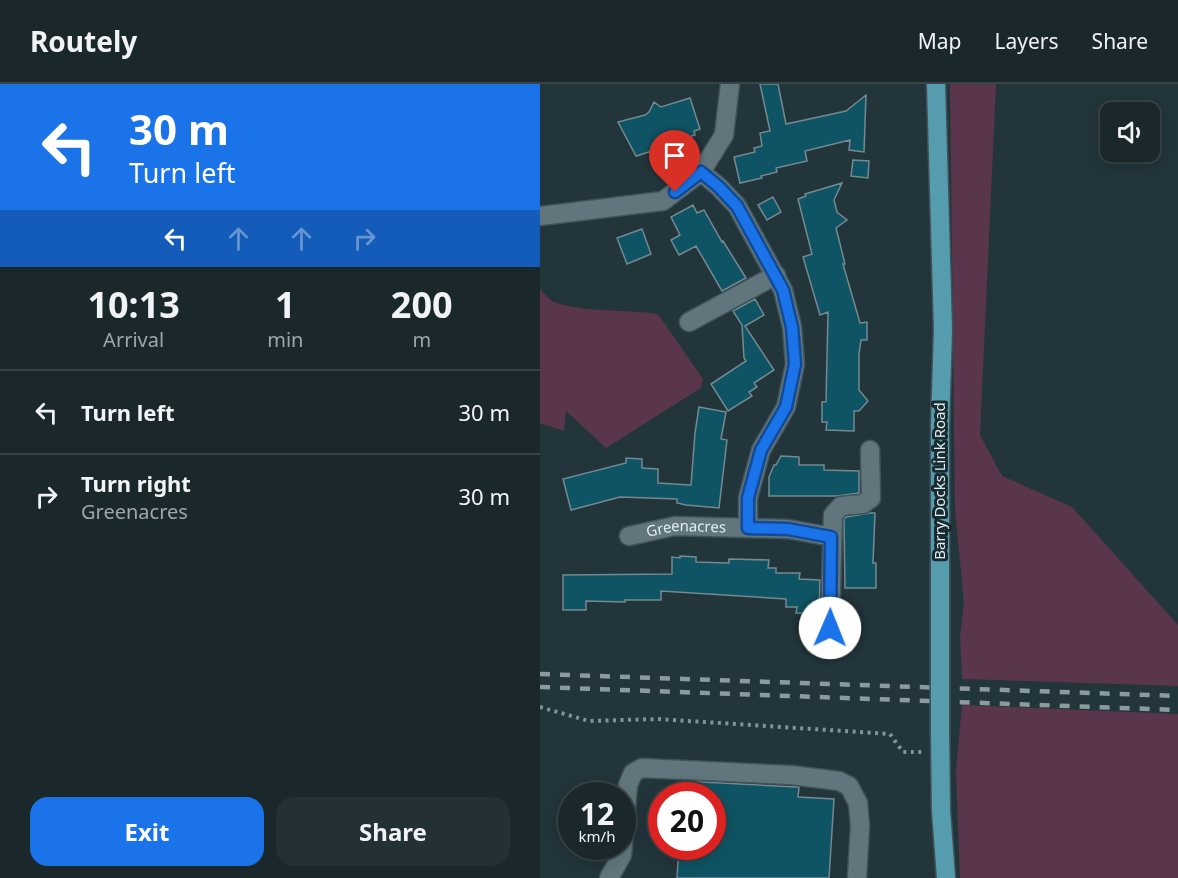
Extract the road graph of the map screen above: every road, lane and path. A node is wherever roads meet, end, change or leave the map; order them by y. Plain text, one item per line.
1 (730, 84) edge
2 (936, 84) edge
3 (701, 172) junction
4 (540, 216) edge
5 (776, 275) junction
6 (689, 322) dead end
7 (870, 450) dead end
8 (748, 528) junction
9 (629, 536) dead end
10 (831, 537) junction
11 (830, 628) dead end
12 (540, 708) edge
13 (941, 752) junction
14 (611, 877) edge
15 (856, 878) edge
16 (946, 878) edge

1 - 3 street
2 - 13 main road, Barry Docks Link Road, bridge
3 - 4 street
3 - 5 street, Greenacres
5 - 6 street
5 - 8 street, Greenacres
7 - 10 street
8 - 9 street, Greenacres
8 - 10 street
10 - 11 street
12 - 13 path
13 - 16 main road, Barry Docks Link Road
14 - 15 street

